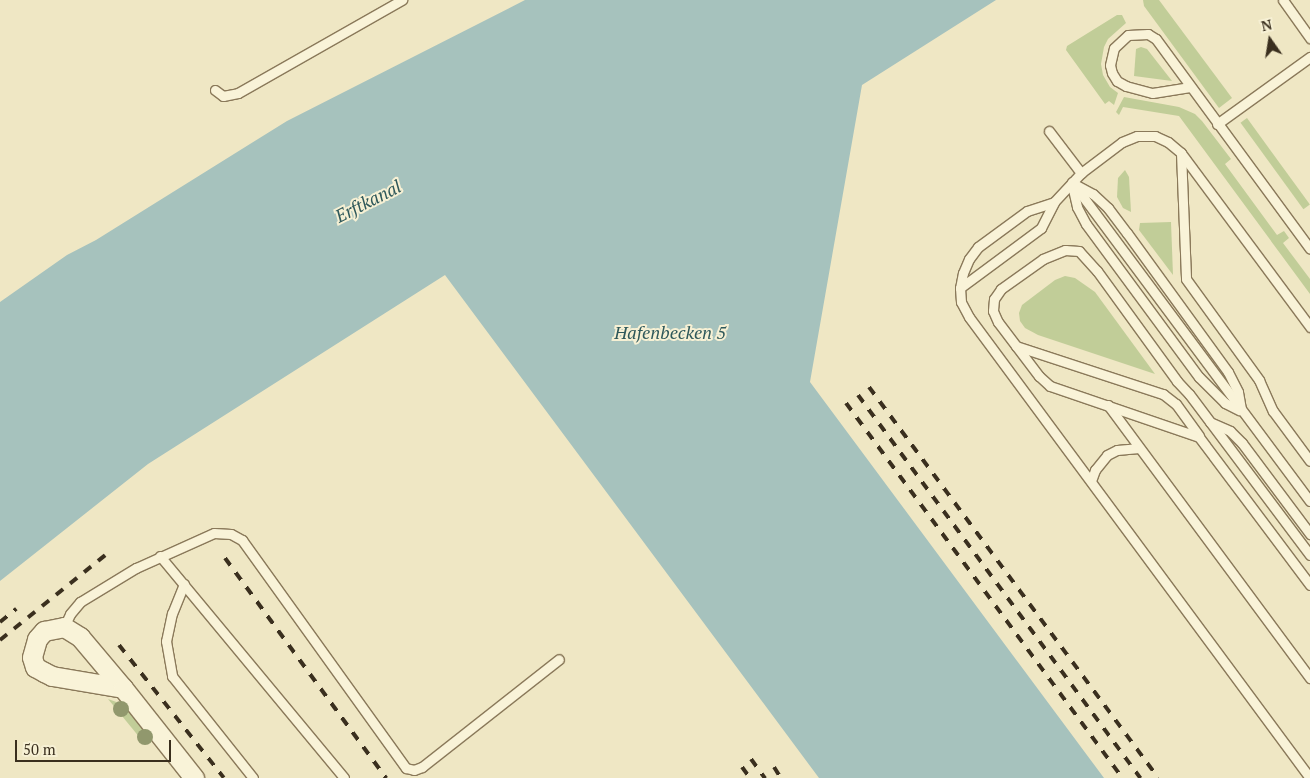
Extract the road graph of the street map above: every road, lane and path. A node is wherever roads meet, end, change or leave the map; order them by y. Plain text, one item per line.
1 (402, 0) edge
2 (1283, 0) edge
3 (1310, 38) edge
4 (1310, 57) edge
5 (1190, 87) junction
6 (215, 90) dead end
7 (1217, 124) junction
8 (1049, 131) dead end
9 (1181, 153) junction
10 (1081, 173) junction
11 (1072, 182) junction
12 (1054, 202) junction
13 (1310, 249) edge
14 (960, 288) junction
15 (1310, 327) edge
16 (1016, 346) junction
17 (1108, 405) junction
18 (1242, 412) junction
19 (1210, 422) junction
20 (1199, 436) junction
21 (1140, 448) junction
22 (1310, 461) edge
23 (1091, 481) junction
24 (1310, 501) edge
25 (1310, 534) edge
26 (1310, 555) edge
27 (160, 556) junction
28 (184, 584) junction
29 (1310, 585) edge
30 (64, 627) junction
31 (559, 660) dead end
32 (1310, 678) edge
33 (123, 688) junction
34 (194, 778) edge
35 (253, 778) edge
36 (344, 778) edge
37 (1310, 778) edge

1 - 6 lane
2 - 3 lane
4 - 7 lane
5 - 5 lane
5 - 7 lane
7 - 13 lane
8 - 10 lane
9 - 10 lane
9 - 15 lane
9 - 22 lane
10 - 11 lane
11 - 12 lane
11 - 18 lane
11 - 18 lane
11 - 18 lane
12 - 14 lane
12 - 14 lane
14 - 23 lane
16 - 17 lane
16 - 19 lane
16 - 20 lane
17 - 20 lane
17 - 21 lane
18 - 24 lane
19 - 25 lane
19 - 26 lane
20 - 29 lane
21 - 23 lane
21 - 32 lane
23 - 37 lane
27 - 28 lane
27 - 30 lane
27 - 31 lane
28 - 35 lane
28 - 36 lane
30 - 33 street
30 - 33 street
33 - 34 street

